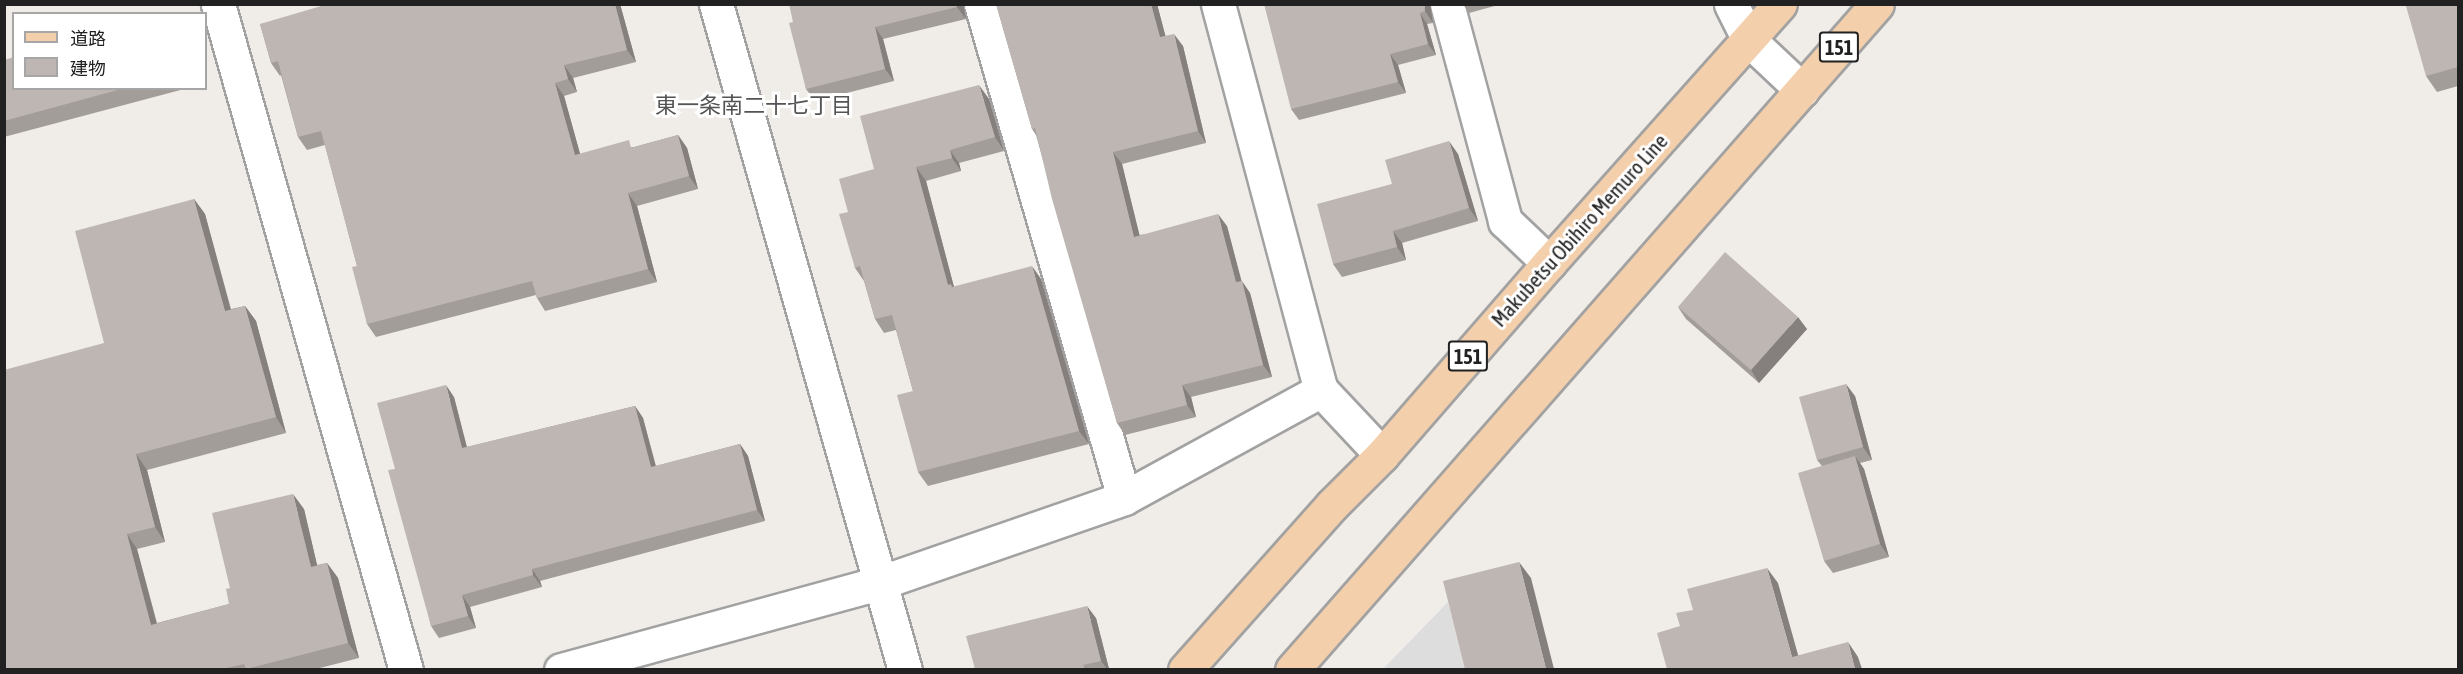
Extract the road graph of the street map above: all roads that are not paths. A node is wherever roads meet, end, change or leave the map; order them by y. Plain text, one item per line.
1 (218, 4) edge
2 (716, 4) edge
3 (981, 4) edge
4 (1218, 4) edge
5 (1447, 4) edge
6 (1731, 4) edge
7 (1780, 4) edge
8 (1877, 4) edge
9 (1749, 40) junction
10 (1802, 90) junction
11 (1549, 263) junction
12 (1321, 390) junction
13 (1382, 455) junction
14 (1124, 498) junction
15 (879, 583) junction
16 (406, 669) edge
17 (561, 669) edge
18 (905, 669) edge
19 (1185, 669) edge
20 (1292, 669) edge

1 - 16 street
2 - 15 street
3 - 14 street
4 - 12 street
5 - 11 street
6 - 9 street
7 - 9 main road, Makubetsu Obihiro Memuro Line / 151
8 - 10 main road, 151
9 - 10 street
9 - 11 main road, Makubetsu Obihiro Memuro Line / 151
10 - 20 main road, 151
11 - 13 main road, Makubetsu Obihiro Memuro Line / 151
12 - 13 street
12 - 14 street
13 - 19 main road, Makubetsu Obihiro Memuro Line / 151
14 - 15 street
15 - 17 street
15 - 18 street

